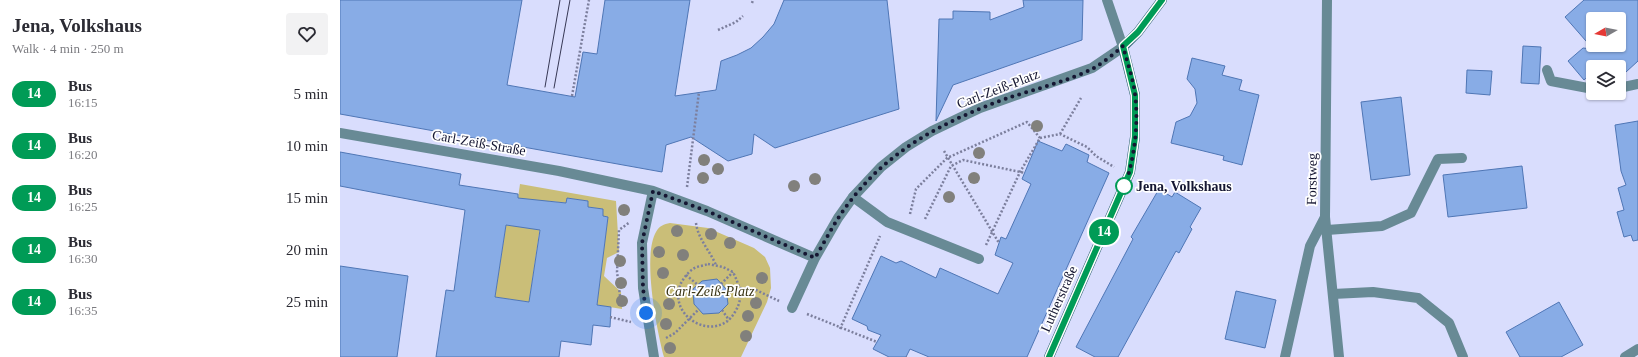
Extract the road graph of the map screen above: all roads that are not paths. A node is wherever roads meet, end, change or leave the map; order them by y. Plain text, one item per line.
1 (1107, 0) edge
2 (1162, 0) edge
3 (1328, 0) edge
4 (1123, 46) junction
5 (1547, 70) dead end
6 (1638, 84) edge
7 (1626, 87) edge
8 (1586, 88) edge
9 (340, 133) edge
10 (1462, 158) dead end
11 (653, 191) junction
12 (853, 197) junction
13 (1325, 217) junction
14 (1327, 230) junction
15 (815, 258) junction
16 (980, 259) dead end
17 (1333, 294) junction
18 (792, 308) road end
19 (1638, 349) edge
20 (654, 357) edge
21 (1048, 357) edge
22 (1284, 357) edge
23 (1339, 357) edge
24 (1463, 357) edge
25 (1625, 357) edge

1 - 4 street
2 - 4 street
3 - 13 street, Forstweg
4 - 12 street, Carl-Zeiß-Platz
4 - 21 street, Lutherstraße
5 - 8 street
6 - 7 street
9 - 11 street, Carl-Zeiß-Straße
10 - 14 street
11 - 15 street
11 - 20 street
12 - 15 street, Carl-Zeiß-Platz
12 - 16 street
13 - 14 street, Forstweg
13 - 22 street
14 - 17 street, Forstweg
15 - 18 street, Carl-Zeiß-Platz
17 - 23 street, Forstweg
17 - 24 street
19 - 25 street

